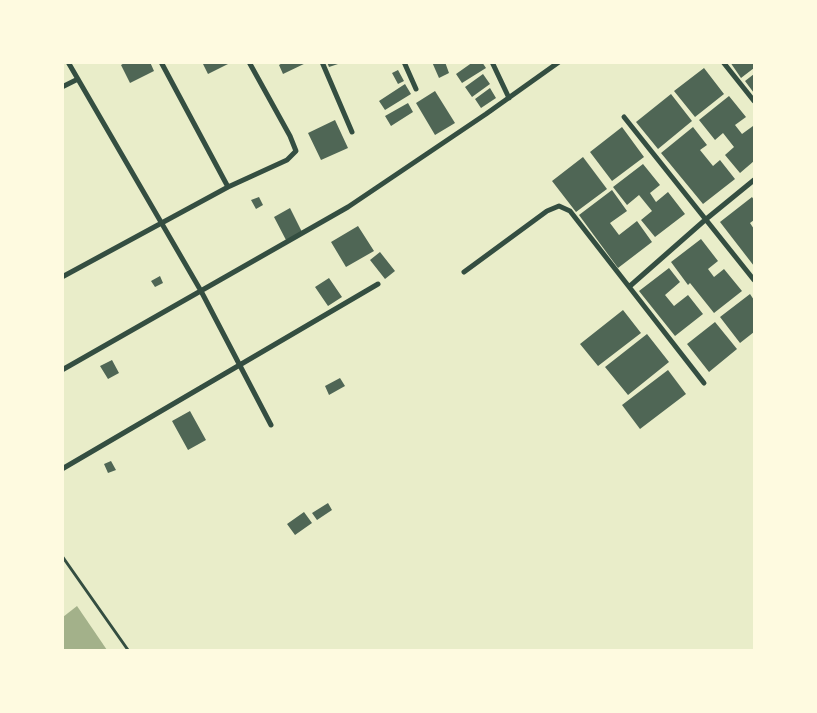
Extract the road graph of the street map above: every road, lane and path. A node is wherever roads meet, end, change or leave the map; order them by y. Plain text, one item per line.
1 (68, 62) edge
2 (161, 62) edge
3 (249, 62) edge
4 (322, 62) edge
5 (404, 62) edge
6 (492, 62) edge
7 (559, 62) edge
8 (723, 62) edge
9 (78, 79) junction
10 (62, 87) edge
11 (416, 89) dead end
12 (509, 98) junction
13 (754, 101) edge
14 (624, 117) dead end
15 (352, 132) dead end
16 (754, 180) edge
17 (228, 187) junction
18 (705, 220) junction
19 (160, 224) junction
20 (464, 272) dead end
21 (62, 277) edge
22 (754, 280) edge
23 (378, 284) dead end
24 (630, 286) junction
25 (201, 291) junction
26 (239, 364) junction
27 (62, 370) edge
28 (704, 383) dead end
29 (271, 425) dead end
30 (62, 469) edge
31 (62, 556) edge
32 (128, 650) edge

1 - 9 street
2 - 17 street
3 - 17 street
4 - 15 street
5 - 11 street
6 - 12 street
7 - 12 street
8 - 13 street
9 - 10 street
9 - 19 street
12 - 25 street
14 - 18 street
16 - 18 street
17 - 19 street
18 - 22 street
18 - 24 street
19 - 21 street
19 - 25 street
20 - 24 street
23 - 26 street
24 - 28 street
25 - 26 street
25 - 27 street
26 - 29 street
26 - 30 street
31 - 32 path

